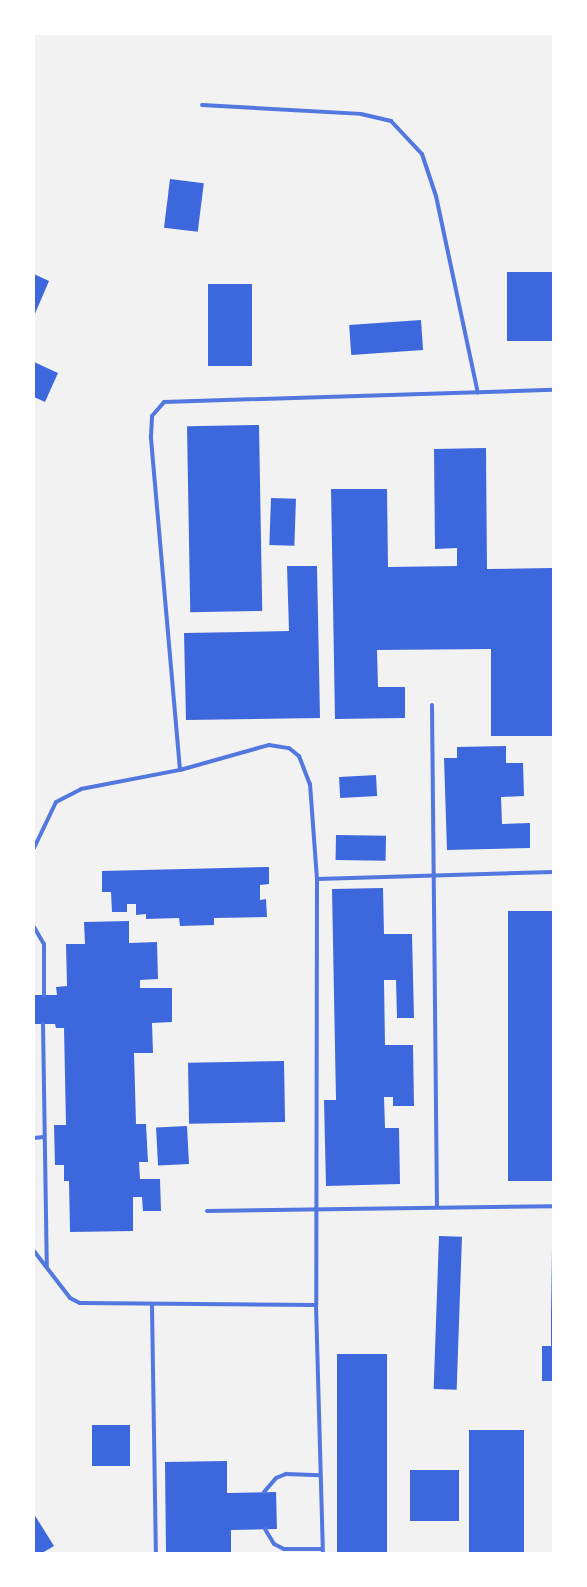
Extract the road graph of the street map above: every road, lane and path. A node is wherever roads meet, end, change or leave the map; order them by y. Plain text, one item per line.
1 (202, 105) dead end
2 (553, 390) edge
3 (478, 393) junction
4 (432, 705) dead end
5 (180, 770) junction
6 (34, 848) edge
7 (553, 872) edge
8 (434, 873) junction
9 (317, 879) junction
10 (34, 927) edge
11 (44, 996) dead end
12 (43, 1024) dead end
13 (44, 1137) junction
14 (34, 1138) edge
15 (436, 1206) junction
16 (553, 1206) edge
17 (316, 1208) junction
18 (207, 1211) dead end
19 (34, 1251) edge
20 (47, 1267) junction
21 (316, 1305) junction
22 (152, 1306) junction
23 (320, 1475) junction
24 (264, 1492) dead end
25 (265, 1529) dead end
26 (323, 1551) edge
27 (156, 1553) edge

1 - 3 lane
2 - 3 lane
3 - 5 lane
4 - 8 lane
5 - 6 lane
5 - 9 lane
7 - 8 lane
8 - 9 lane
8 - 15 lane
9 - 17 lane
10 - 11 lane
12 - 13 lane
13 - 14 lane
13 - 20 lane
15 - 16 lane
15 - 17 lane
17 - 18 lane
17 - 21 lane
19 - 20 lane
20 - 22 lane
21 - 22 lane
21 - 23 lane
22 - 27 lane
23 - 24 lane
23 - 26 lane
25 - 26 lane

